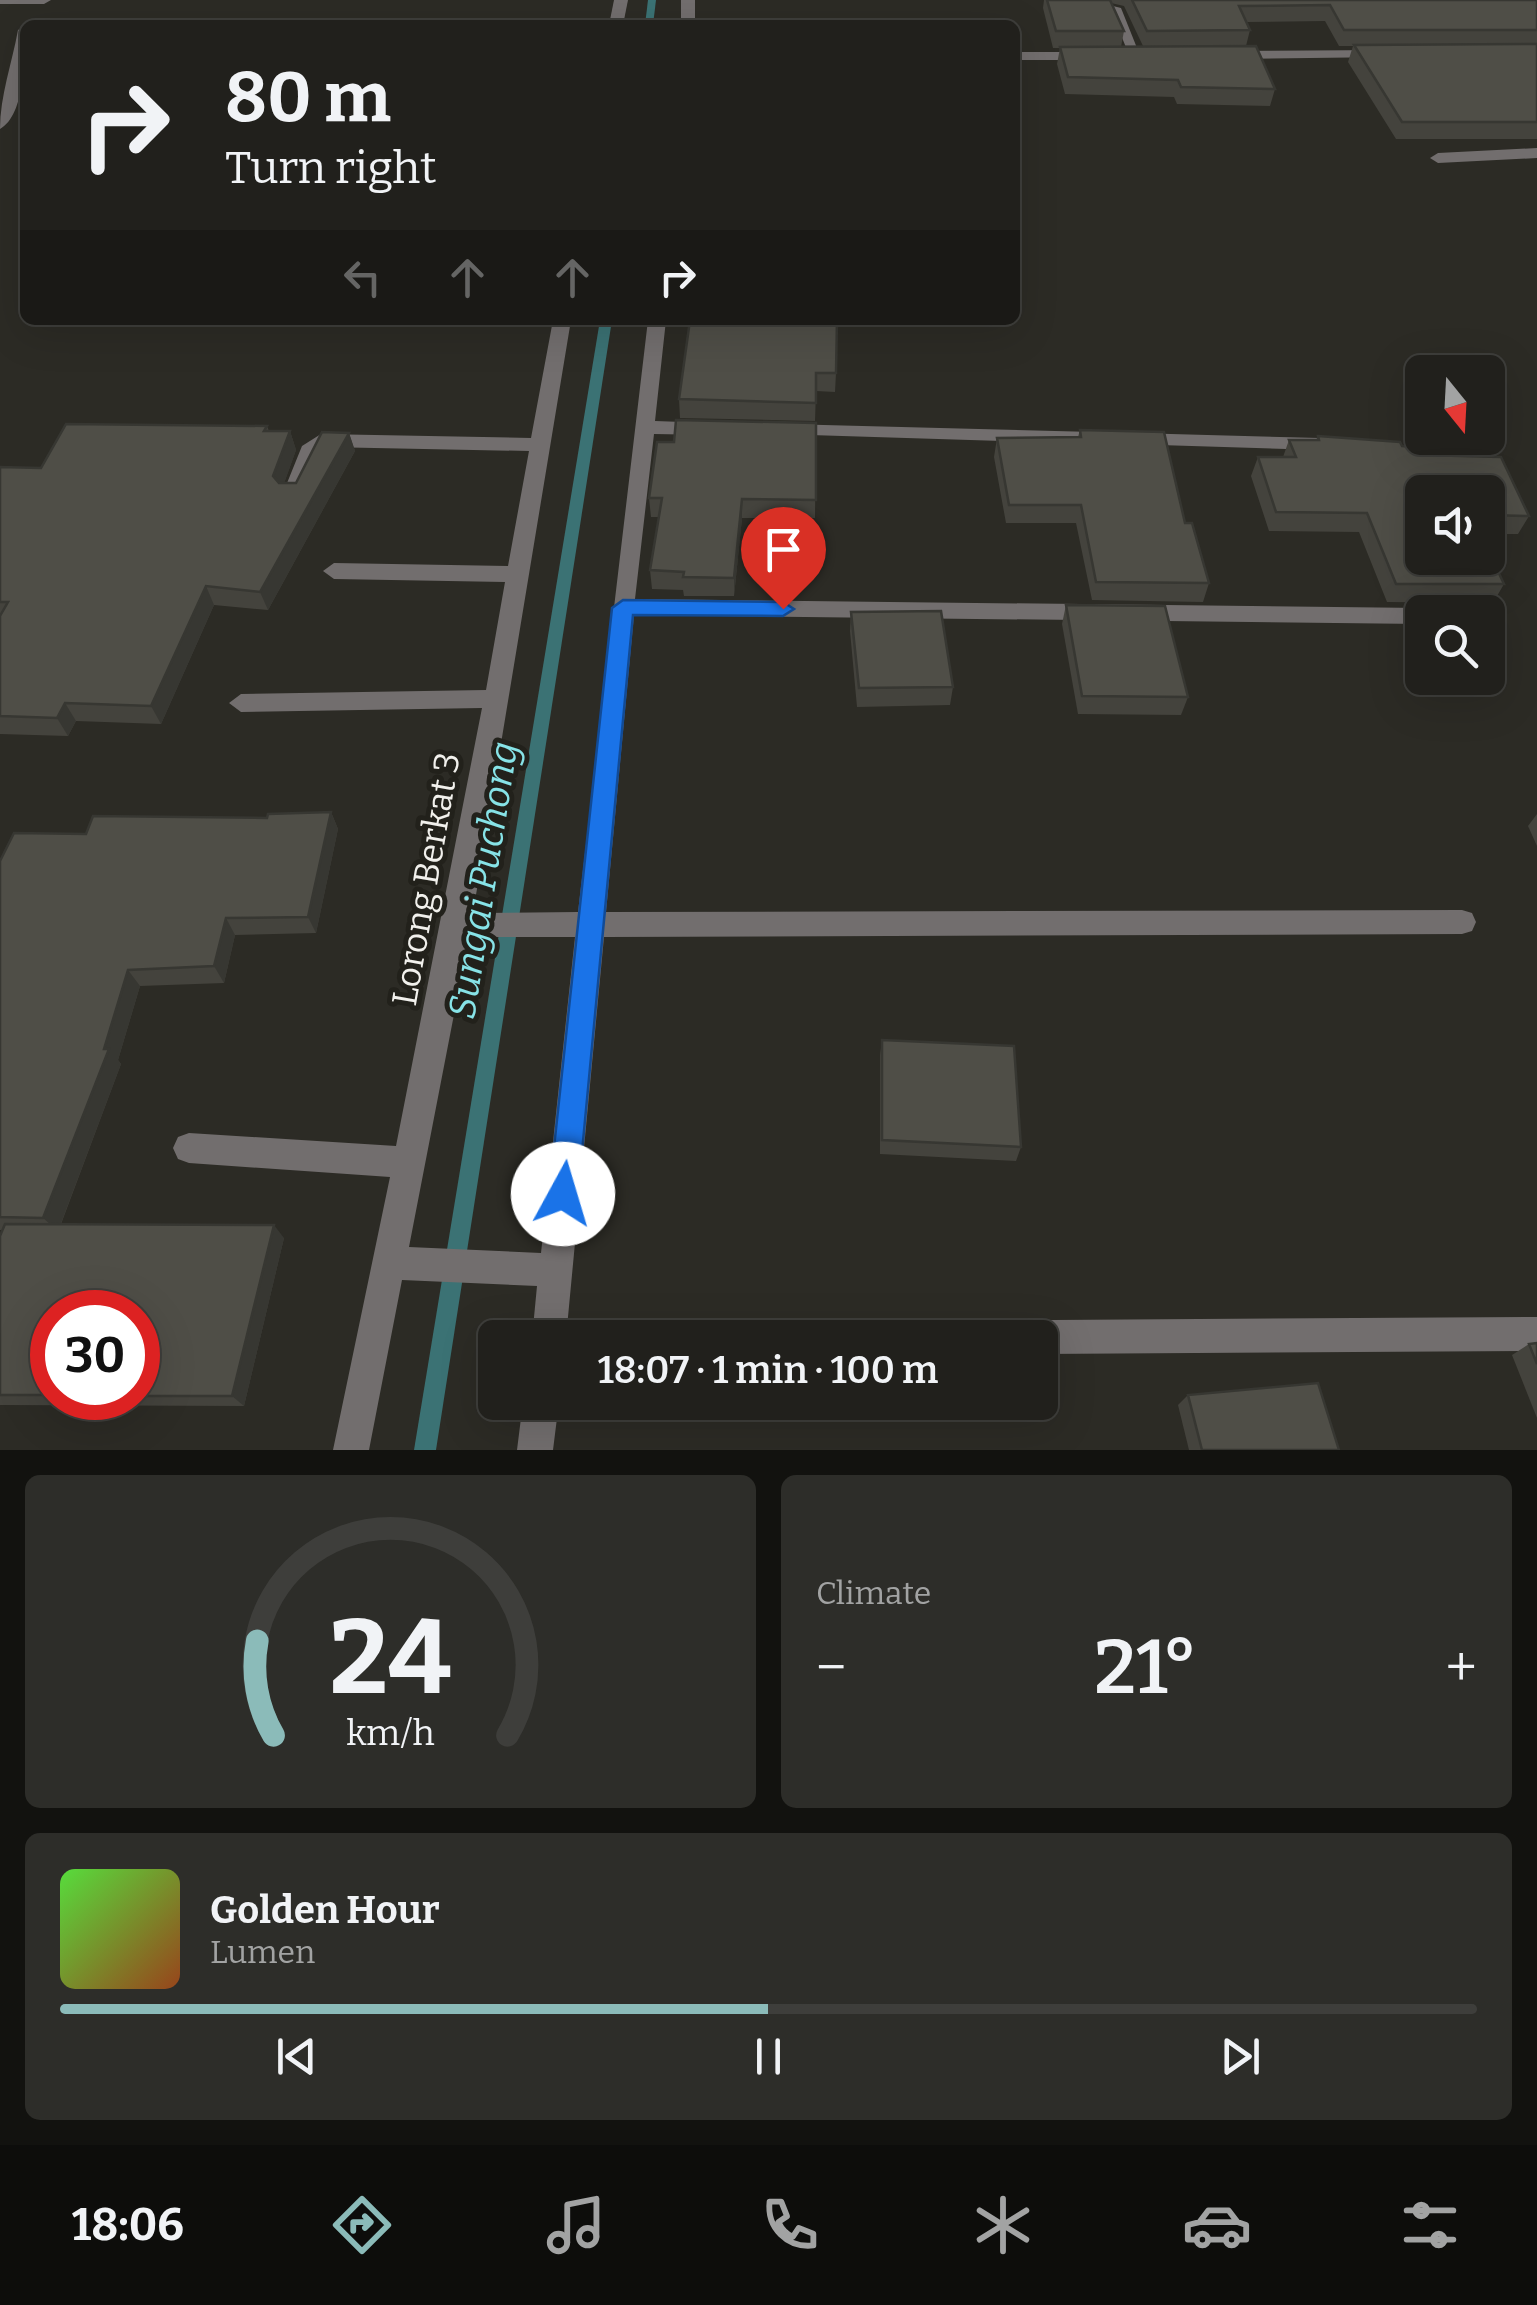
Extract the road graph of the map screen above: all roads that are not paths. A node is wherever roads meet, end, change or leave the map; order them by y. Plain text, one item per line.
1 (0, 0) edge
2 (44, 0) edge
3 (1114, 8) edge
4 (0, 12) edge
5 (28, 13) edge
6 (1403, 54) edge
7 (1155, 55) edge
8 (1212, 55) edge
9 (1020, 56) edge
10 (1102, 56) edge
11 (1119, 56) edge
12 (1136, 56) junction
13 (20, 81) edge
14 (0, 124) edge
15 (1537, 152) edge
16 (1438, 158) dead end
17 (561, 325) edge
18 (657, 325) edge
19 (645, 427) junction
20 (724, 429) edge
21 (764, 430) edge
22 (1343, 444) edge
23 (540, 445) junction
24 (294, 493) edge
25 (334, 571) dead end
26 (518, 574) junction
27 (623, 608) junction
28 (1405, 616) edge
29 (496, 699) junction
30 (242, 703) dead end
31 (1462, 922) dead end
32 (457, 925) junction
33 (590, 927) junction
34 (189, 1148) dead end
35 (410, 1163) junction
36 (390, 1263) junction
37 (556, 1270) junction
38 (551, 1320) edge
39 (1537, 1334) edge
40 (1058, 1337) edge
41 (539, 1420) edge
42 (351, 1450) edge
43 (535, 1450) edge

1 - 5 street
2 - 5 street
3 - 12 street
4 - 5 street
6 - 8 street
7 - 12 street
9 - 10 street
11 - 12 street
13 - 14 street
15 - 16 street
17 - 23 street, Lorong Berkat 3
18 - 19 street
19 - 20 street
19 - 27 street
21 - 22 street
23 - 24 street
23 - 26 street, Lorong Berkat 3
25 - 26 street
26 - 29 street, Lorong Berkat 3
27 - 28 street
27 - 33 street
29 - 30 street
29 - 32 street, Lorong Berkat 3
31 - 33 street
32 - 33 street
32 - 35 street, Lorong Berkat 3
33 - 37 street
34 - 35 street
35 - 36 street, Lorong Berkat 3
36 - 37 street
36 - 42 street, Lorong Berkat 3
37 - 38 street
39 - 40 street
41 - 43 street

